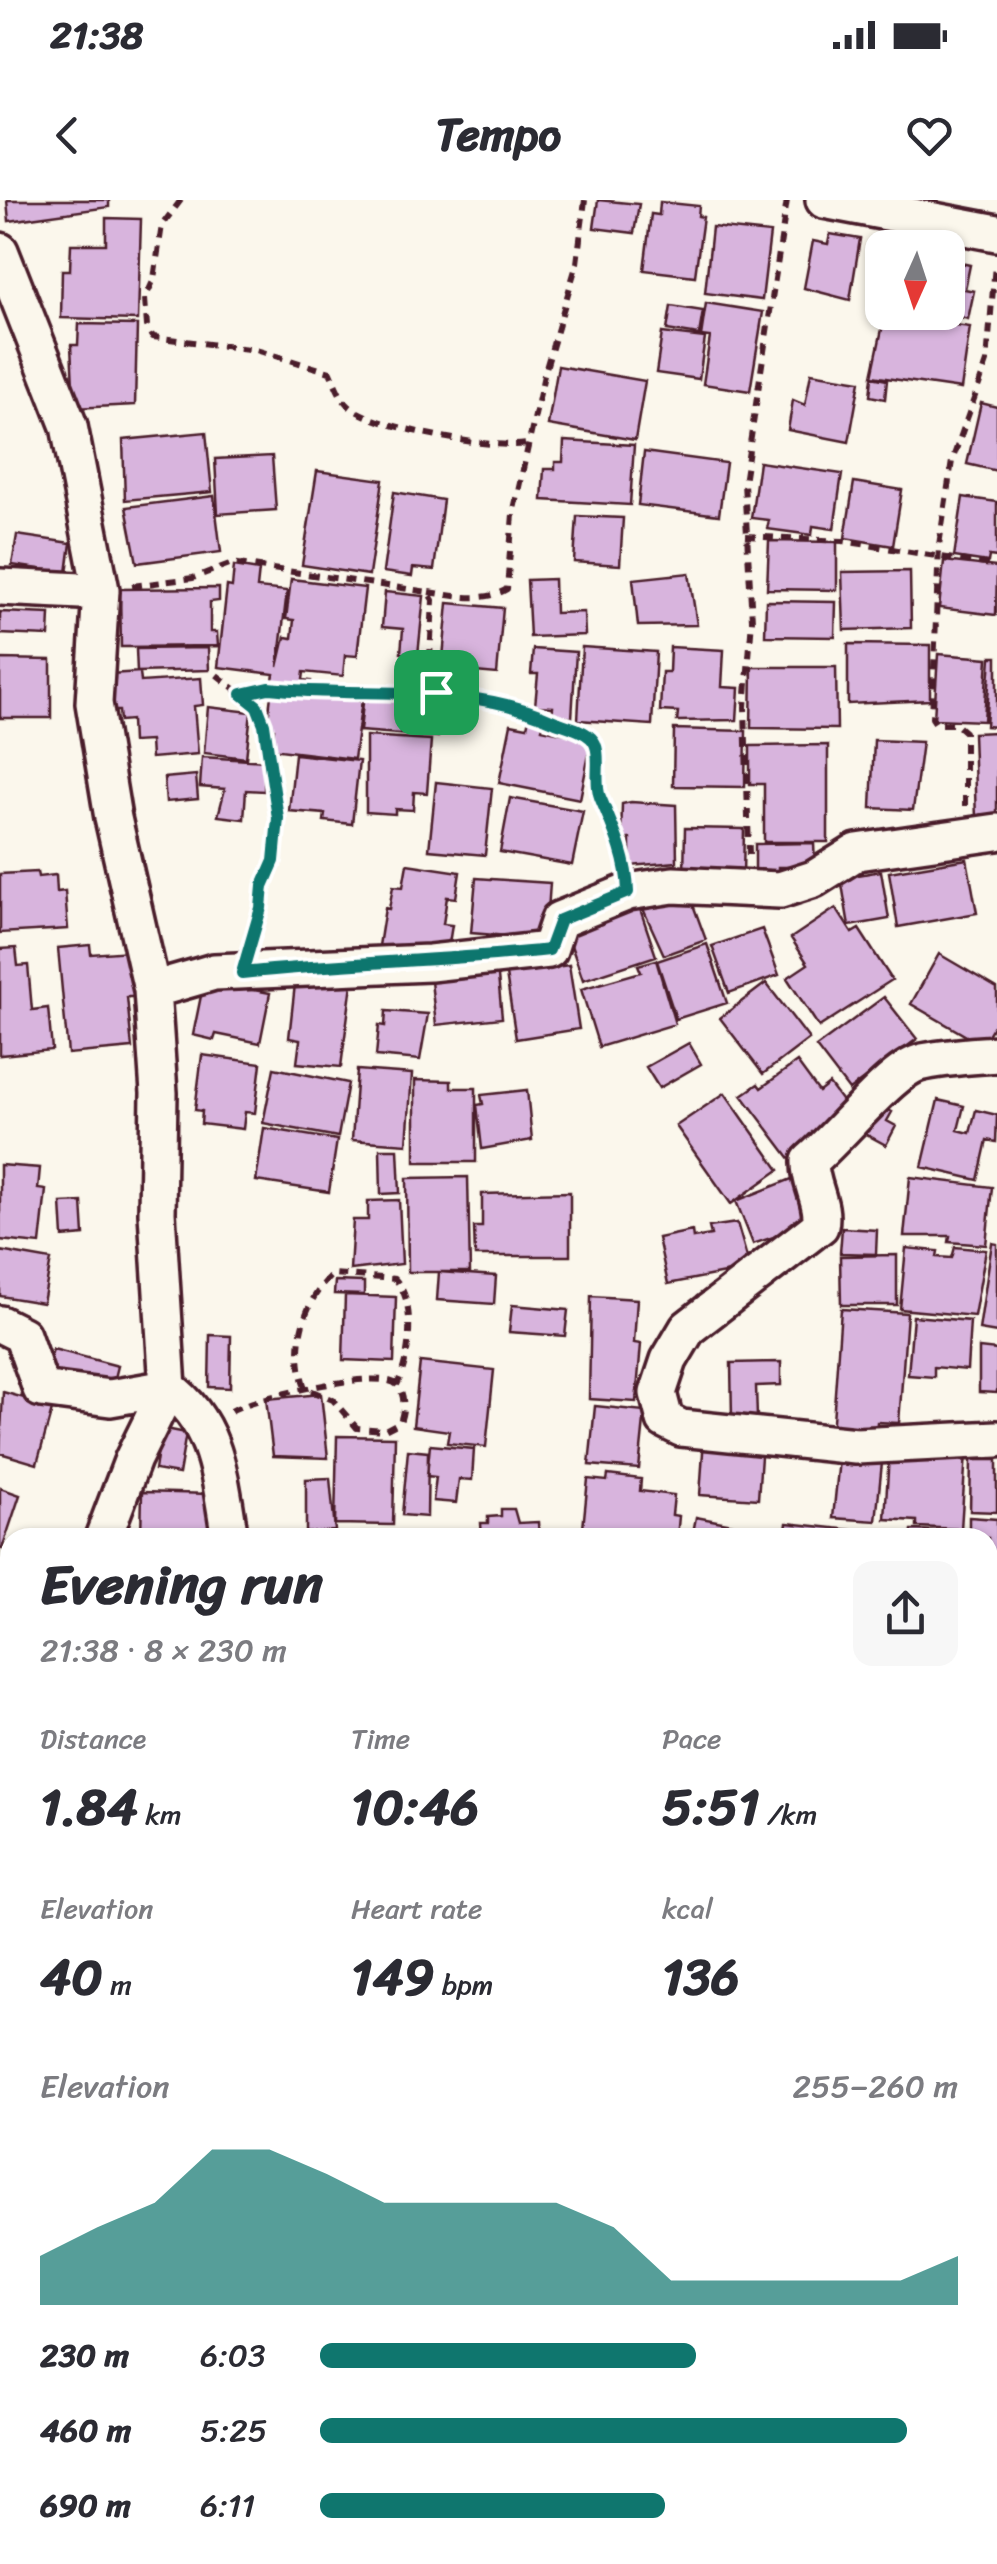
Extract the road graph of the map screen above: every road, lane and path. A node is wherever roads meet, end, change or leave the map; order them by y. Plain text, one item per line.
1 (181, 200) edge
2 (586, 200) edge
3 (787, 200) edge
4 (824, 200) edge
5 (997, 232) edge
6 (0, 251) edge
7 (997, 252) edge
8 (532, 443) junction
9 (746, 536) junction
10 (938, 555) junction
11 (997, 566) edge
12 (0, 587) edge
13 (101, 591) junction
14 (428, 592) junction
15 (217, 675) dead end
16 (436, 692) junction
17 (242, 694) junction
18 (981, 835) edge
19 (628, 892) junction
20 (749, 892) junction
21 (242, 973) junction
22 (152, 990) junction
23 (997, 1054) edge
24 (0, 1324) edge
25 (397, 1385) junction
26 (168, 1388) junction
27 (305, 1388) junction
28 (206, 1427) junction
29 (997, 1439) edge
30 (108, 1528) edge
31 (228, 1528) edge

1 - 8 path
2 - 8 path
3 - 9 path
4 - 5 street
6 - 13 street
7 - 10 path
8 - 14 path
9 - 10 path
9 - 20 path
10 - 11 path
10 - 18 path
12 - 13 street
13 - 14 path
13 - 22 street
14 - 16 path
15 - 17 path
16 - 17 path
16 - 19 path
17 - 21 path
18 - 20 street
19 - 20 street
19 - 21 street
21 - 22 street
22 - 26 street
23 - 29 street
24 - 26 street
25 - 27 path
25 - 27 path
25 - 27 path
26 - 28 street
26 - 30 street
27 - 28 path
28 - 31 street

